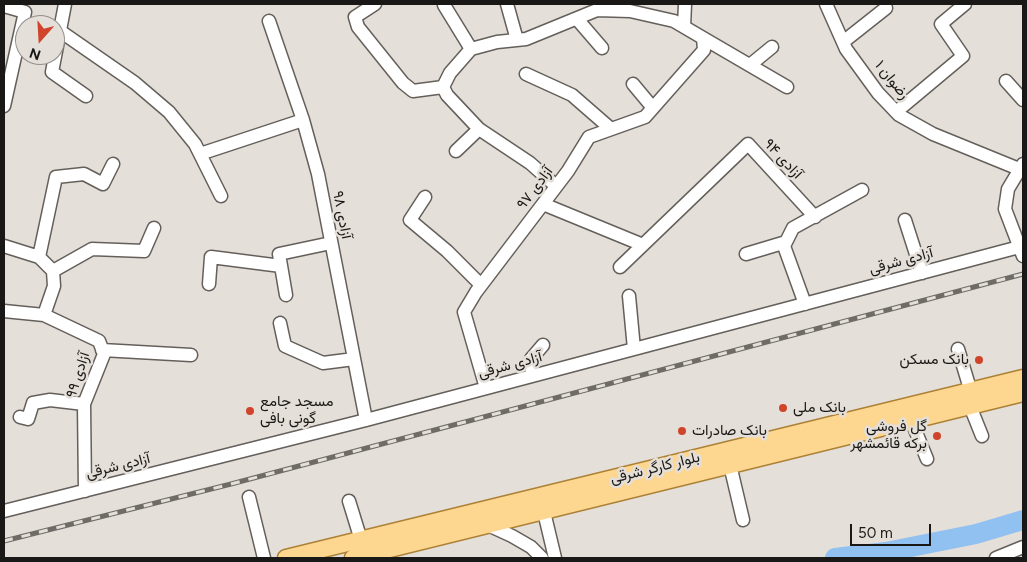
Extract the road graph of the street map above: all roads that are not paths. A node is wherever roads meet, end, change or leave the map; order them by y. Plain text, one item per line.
1 (375, 4) edge
2 (506, 4) edge
3 (685, 4) edge
4 (826, 4) edge
5 (964, 4) edge
6 (444, 5) dead end
7 (4, 6) edge
8 (886, 8) dead end
9 (25, 15) edge
10 (577, 19) junction
11 (269, 21) dead end
12 (684, 28) junction
13 (65, 39) edge
14 (517, 40) junction
15 (843, 42) junction
16 (703, 44) junction
17 (772, 47) dead end
18 (602, 48) dead end
19 (471, 49) junction
20 (15, 61) edge
21 (53, 65) edge
22 (750, 65) junction
23 (526, 74) dead end
24 (1006, 81) dead end
25 (633, 84) dead end
26 (443, 87) junction
27 (787, 87) dead end
28 (86, 96) dead end
29 (1023, 100) edge
30 (4, 106) edge
31 (653, 108) junction
32 (896, 112) junction
33 (303, 120) junction
34 (479, 129) junction
35 (611, 129) junction
36 (456, 152) dead end
37 (200, 154) junction
38 (113, 164) dead end
39 (1021, 166) edge
40 (556, 186) junction
41 (862, 190) dead end
42 (222, 196) dead end
43 (425, 197) dead end
44 (543, 204) junction
45 (815, 217) junction
46 (905, 220) dead end
47 (154, 228) dead end
48 (786, 242) junction
49 (331, 243) junction
50 (643, 245) junction
51 (4, 246) edge
52 (1022, 249) edge
53 (746, 254) dead end
54 (39, 257) junction
55 (281, 266) junction
56 (620, 267) dead end
57 (53, 271) junction
58 (922, 273) junction
59 (209, 284) dead end
60 (481, 285) junction
61 (286, 294) dead end
62 (629, 296) dead end
63 (805, 304) junction
64 (4, 311) edge
65 (44, 315) junction
66 (280, 323) dead end
67 (543, 345) dead end
68 (634, 349) junction
69 (958, 349) dead end
70 (102, 350) junction
71 (191, 355) dead end
72 (354, 359) junction
73 (532, 376) junction
74 (1023, 378) edge
75 (486, 388) junction
76 (1023, 393) edge
77 (971, 399) junction
78 (84, 404) junction
79 (20, 417) dead end
80 (366, 420) junction
81 (912, 420) junction
82 (843, 430) junction
83 (982, 436) dead end
84 (927, 459) dead end
85 (730, 465) junction
86 (85, 491) junction
87 (249, 497) dead end
88 (349, 501) dead end
89 (4, 511) edge
90 (544, 512) junction
91 (743, 520) dead end
92 (488, 525) junction
93 (361, 540) junction
94 (1023, 547) edge
95 (264, 558) edge
96 (286, 558) edge
97 (354, 558) edge
98 (542, 558) edge
99 (555, 558) edge
100 (996, 558) edge

1 - 26 street
2 - 14 street
3 - 12 street
4 - 15 street, رضوان ۱
5 - 32 street
6 - 19 street
7 - 9 street
8 - 15 street
10 - 12 street
10 - 14 street
10 - 18 street
11 - 33 street, آزادی ۹۸
12 - 16 street
13 - 37 street
14 - 19 street
15 - 32 street, رضوان ۱
16 - 22 street
16 - 31 street, آزادی ۹۷
17 - 22 street
19 - 26 street
20 - 30 street
21 - 28 street
22 - 27 street
23 - 35 street
24 - 29 street
25 - 31 street
26 - 34 street
31 - 35 street, آزادی ۹۷
32 - 39 street, رضوان ۱
33 - 37 street
33 - 49 street, آزادی ۹۸
34 - 36 street
34 - 40 street
35 - 40 street, آزادی ۹۷
37 - 42 street
38 - 54 street
39 - 52 street
40 - 44 street, آزادی ۹۷
41 - 45 street
43 - 60 street
44 - 50 street
44 - 60 street, آزادی ۹۷
45 - 48 street
45 - 50 street, آزادی ۹۴
46 - 58 street
47 - 57 street
48 - 53 street
48 - 63 street
49 - 55 street
49 - 72 street, آزادی ۹۸
50 - 56 street, آزادی ۹۴
51 - 54 street
52 - 58 street, آزادی شرقی
54 - 57 street
55 - 59 street
55 - 61 street
57 - 65 street
58 - 63 street, آزادی شرقی
60 - 75 street, آزادی ۹۷
62 - 68 street
63 - 68 street, آزادی شرقی
64 - 65 street, آزادی ٩٩
65 - 70 street, آزادی ٩٩
66 - 72 street
67 - 73 street
68 - 73 street, آزادی شرقی
69 - 77 street
70 - 71 street
70 - 78 street, آزادی ٩٩
72 - 80 street, آزادی ۹۸
73 - 75 street, آزادی شرقی
74 - 77 main road, بلوار کارگر شرقی
75 - 80 street, آزادی شرقی
76 - 77 main road, بلوار کارگر شرقی
77 - 81 main road, بلوار کارگر شرقی
77 - 82 main road, بلوار کارگر شرقی
77 - 83 street
78 - 79 street
78 - 86 street, آزادی ٩٩
80 - 86 street, آزادی شرقی
81 - 82 main road, بلوار کارگر شرقی
81 - 84 street
82 - 85 main road, بلوار کارگر شرقی
82 - 93 main road, بلوار کارگر شرقی
85 - 90 main road, بلوار کارگر شرقی
85 - 91 street
86 - 89 street, آزادی شرقی
87 - 95 street
88 - 93 street
90 - 92 main road, بلوار کارگر شرقی
90 - 99 street
92 - 97 main road, بلوار کارگر شرقی
92 - 98 street
93 - 96 main road, بلوار کارگر شرقی
94 - 100 street

